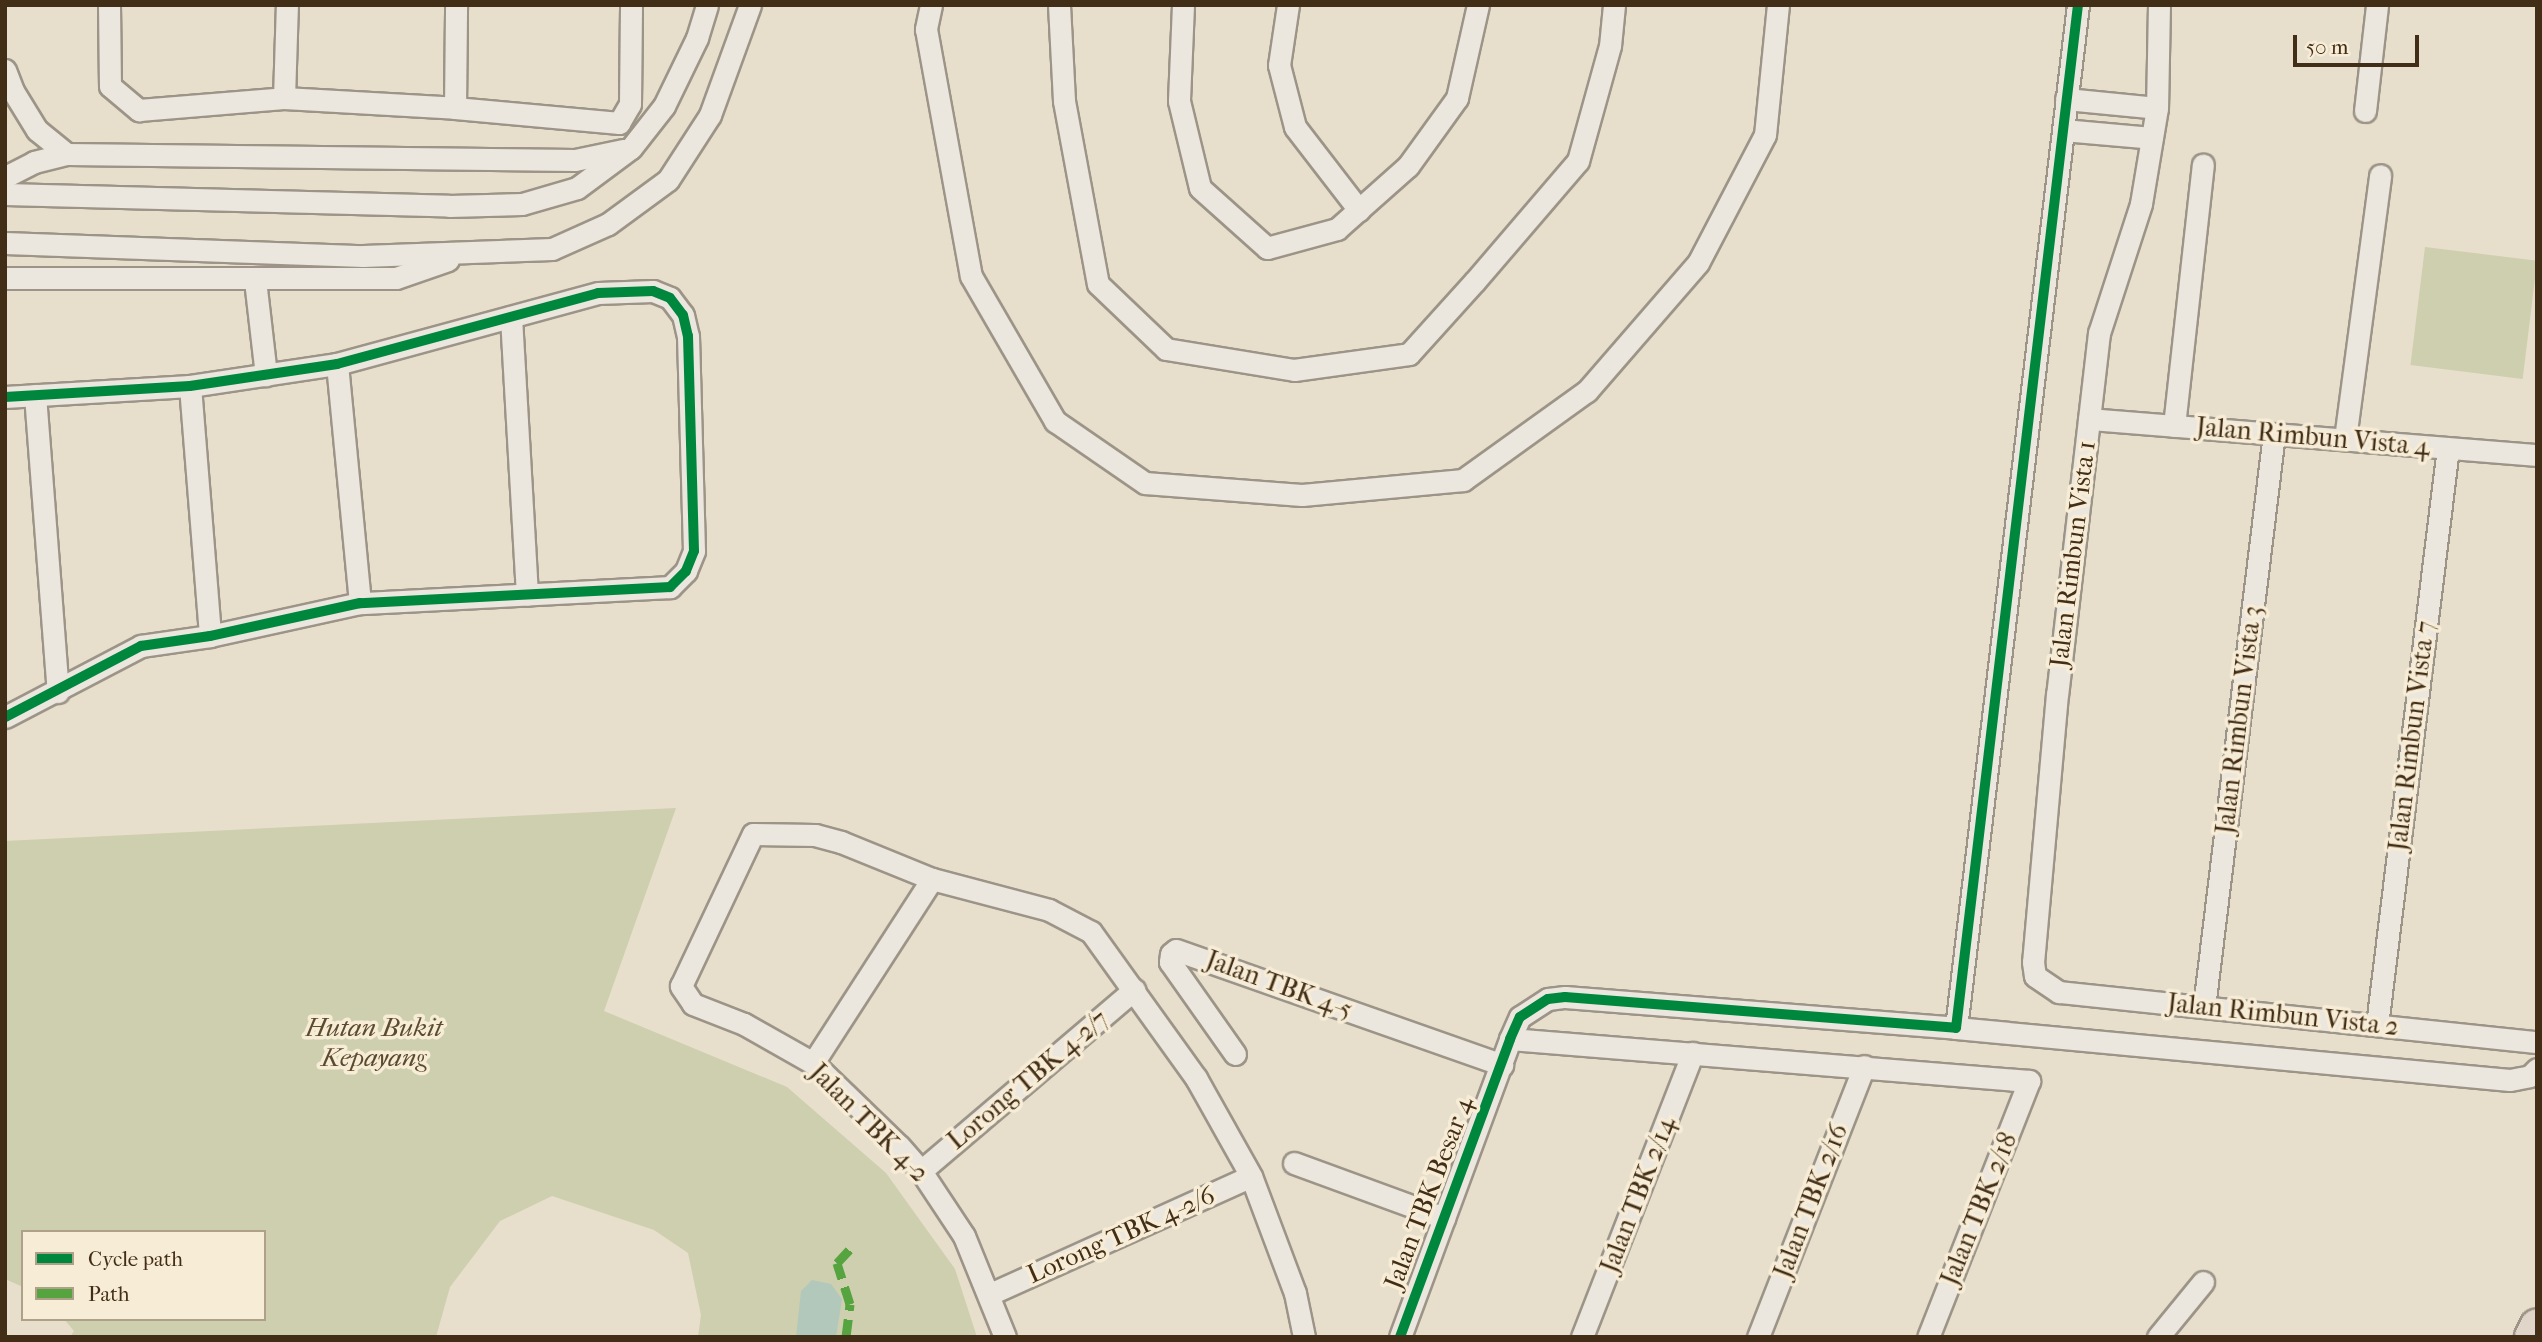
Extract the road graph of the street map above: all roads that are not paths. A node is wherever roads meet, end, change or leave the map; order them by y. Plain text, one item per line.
1 (109, 5) edge
2 (288, 5) edge
3 (456, 5) edge
4 (631, 5) edge
5 (707, 5) edge
6 (750, 5) edge
7 (931, 5) edge
8 (1059, 5) edge
9 (1183, 5) edge
10 (1288, 5) edge
11 (1478, 5) edge
12 (1614, 5) edge
13 (1778, 5) edge
14 (2078, 5) edge
15 (2159, 5) edge
16 (2377, 5) edge
17 (5, 71) edge
18 (284, 98) junction
19 (2066, 99) junction
20 (455, 108) junction
21 (2157, 108) junction
22 (2365, 111) dead end
23 (2063, 130) junction
24 (2152, 138) junction
25 (631, 148) junction
26 (67, 154) junction
27 (2203, 165) dead end
28 (2379, 175) dead end
29 (5, 177) edge
30 (5, 194) edge
31 (1359, 210) junction
32 (5, 243) edge
33 (471, 252) junction
34 (5, 278) edge
35 (255, 280) junction
36 (511, 317) junction
37 (337, 364) junction
38 (266, 375) junction
39 (190, 386) junction
40 (35, 395) junction
41 (5, 397) edge
42 (2089, 419) junction
43 (2174, 426) junction
44 (2274, 434) junction
45 (2345, 439) junction
46 (2448, 448) junction
47 (2537, 455) edge
48 (527, 595) junction
49 (360, 603) junction
50 (210, 636) junction
51 (58, 691) junction
52 (5, 717) edge
53 (932, 878) junction
54 (2035, 976) joint
55 (1134, 990) junction
56 (2204, 1007) junction
57 (2377, 1025) junction
58 (1956, 1028) junction
59 (1510, 1039) junction
60 (2537, 1042) edge
61 (1693, 1053) junction
62 (1235, 1054) dead end
63 (813, 1063) junction
64 (1502, 1065) junction
65 (1864, 1066) junction
66 (2537, 1069) edge
67 (1294, 1163) dead end
68 (921, 1171) junction
69 (1251, 1176) junction
70 (1444, 1218) junction
71 (2203, 1282) dead end
72 (990, 1294) junction
73 (2537, 1325) edge
74 (1005, 1337) edge
75 (1304, 1337) edge
76 (1400, 1337) edge
77 (1582, 1337) edge
78 (1758, 1337) edge
79 (1928, 1337) edge
80 (2158, 1337) edge
81 (2531, 1337) edge

1 - 18 street
2 - 18 street
3 - 20 street
4 - 20 street
5 - 25 street
6 - 33 street
7 - 13 street
8 - 12 street
9 - 31 street
10 - 31 street
11 - 31 street
14 - 19 street
15 - 21 street, Jalan Rimbun Vista 1
16 - 22 street
17 - 26 street
18 - 20 street
19 - 21 street
19 - 23 street
21 - 24 street, Jalan Rimbun Vista 1
23 - 24 street
23 - 58 street
24 - 42 street, Jalan Rimbun Vista 1
25 - 26 street
25 - 30 street
26 - 29 street
27 - 43 street
28 - 45 street
32 - 33 street
33 - 35 street
34 - 35 street
35 - 38 street
36 - 37 street
36 - 48 street
36 - 48 street
37 - 38 street
37 - 49 street
38 - 39 street
39 - 40 street
39 - 50 street
40 - 41 street
40 - 51 street
42 - 43 street, Jalan Rimbun Vista 4
42 - 54 street, Jalan Rimbun Vista 1
43 - 44 street, Jalan Rimbun Vista 4
44 - 45 street, Jalan Rimbun Vista 4
44 - 56 street, Jalan Rimbun Vista 3
45 - 46 street, Jalan Rimbun Vista 4
46 - 47 street, Jalan Rimbun Vista 4
46 - 57 street, Jalan Rimbun Vista 7
48 - 49 street
49 - 50 street
50 - 51 street
51 - 52 street
53 - 55 street
53 - 63 street
53 - 63 street, Jalan TBK 4-2
54 - 56 street, Jalan Rimbun Vista 2
55 - 68 street, Lorong TBK 4-2/7
55 - 69 street
56 - 57 street, Jalan Rimbun Vista 2
57 - 60 street, Jalan Rimbun Vista 2
58 - 59 street, Jalan TBK Besar 4
58 - 66 street, Jalan TBK Besar 4
59 - 61 street
59 - 64 street, Jalan TBK Besar 4
61 - 65 street
61 - 77 street, Jalan TBK 2/14
62 - 64 street, Jalan TBK 4-5
63 - 68 street, Jalan TBK 4-2
64 - 70 street, Jalan TBK Besar 4
65 - 78 street, Jalan TBK 2/16
65 - 79 street, Jalan TBK 2/18
67 - 70 street
68 - 72 street, Jalan TBK 4-2
69 - 72 street, Lorong TBK 4-2/6
69 - 75 street
70 - 76 street, Jalan TBK Besar 4
71 - 80 street
72 - 74 street, Jalan TBK 4-2
73 - 81 highway

